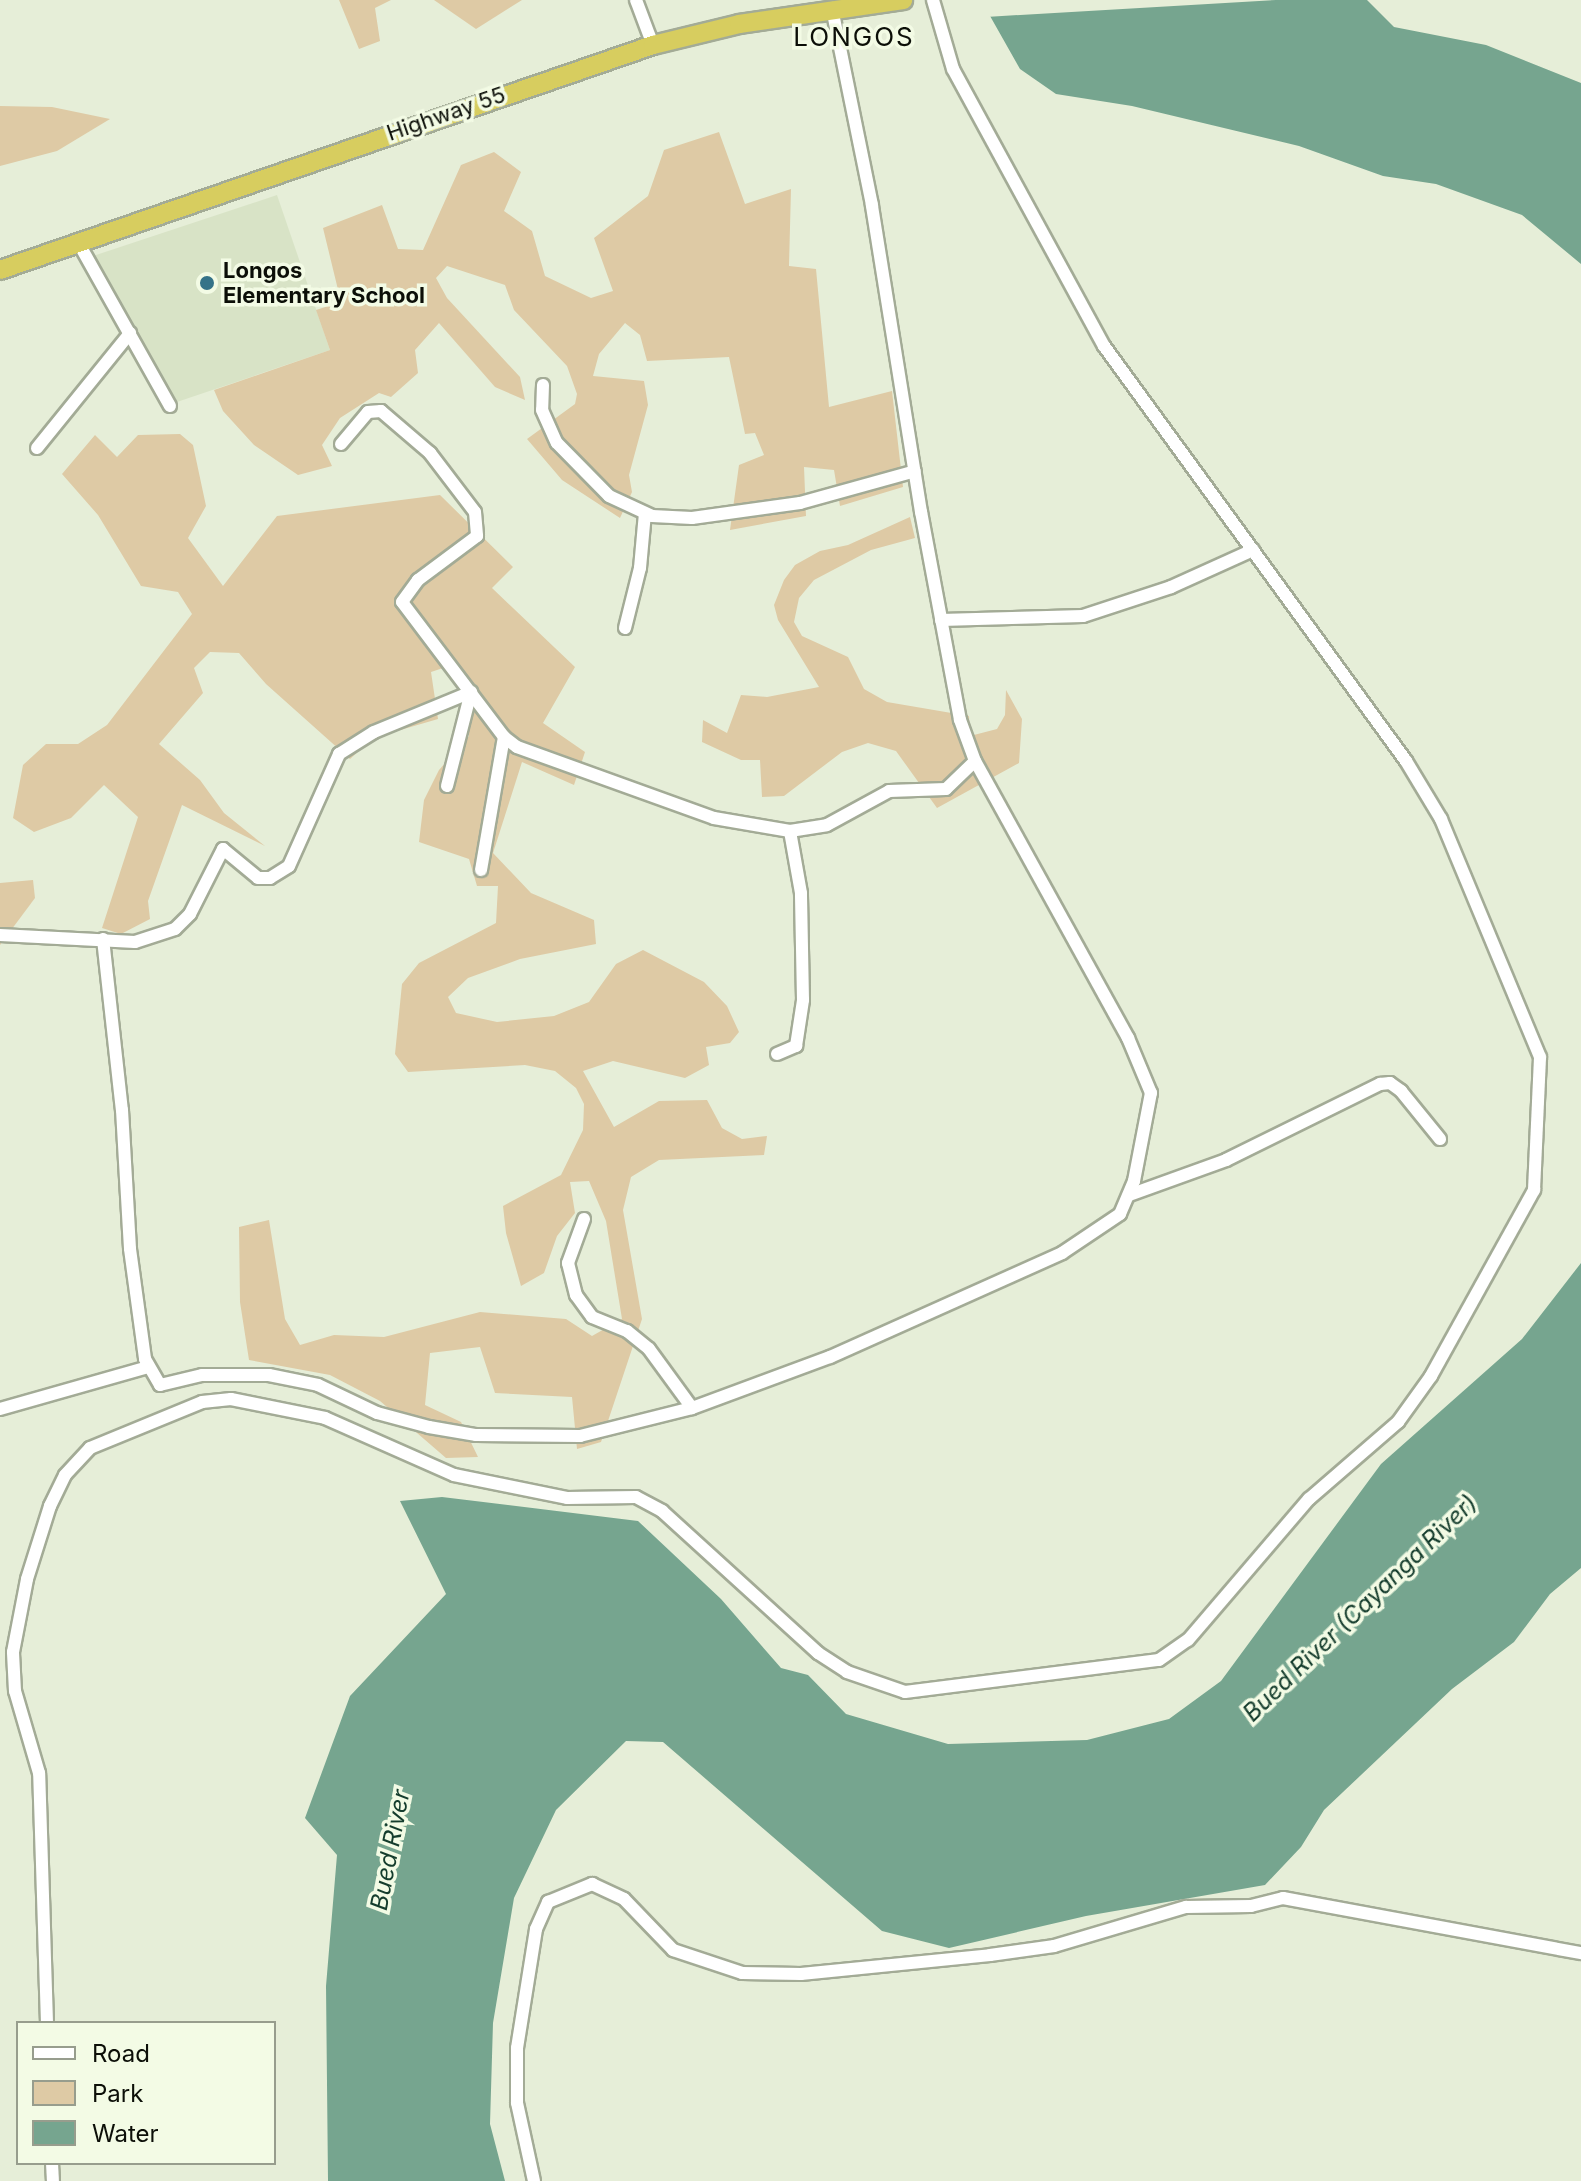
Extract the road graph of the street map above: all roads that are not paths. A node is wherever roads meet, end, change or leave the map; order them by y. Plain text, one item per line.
1 (636, 0) edge
2 (903, 0) edge
3 (933, 0) edge
4 (832, 8) junction
5 (653, 45) junction
6 (78, 242) junction
7 (0, 270) edge
8 (130, 333) junction
9 (543, 385) dead end
10 (170, 406) dead end
11 (341, 444) dead end
12 (37, 448) dead end
13 (915, 471) junction
14 (645, 513) junction
15 (1253, 550) junction
16 (941, 620) junction
17 (625, 628) dead end
18 (471, 692) junction
19 (504, 737) junction
20 (975, 761) junction
21 (447, 786) dead end
22 (790, 831) junction
23 (481, 870) dead end
24 (0, 935) edge
25 (103, 939) junction
26 (777, 1054) dead end
27 (1440, 1139) dead end
28 (1129, 1195) junction
29 (584, 1219) dead end
30 (148, 1367) junction
31 (692, 1408) junction
32 (0, 1409) edge
33 (1581, 1953) edge
34 (47, 2021) edge
35 (534, 2181) edge

1 - 5 street
2 - 4 highway, Highway 55
3 - 15 street
4 - 5 highway, Highway 55
4 - 13 street
5 - 6 highway, Highway 55
6 - 7 highway, Highway 55
6 - 8 street
8 - 10 street
8 - 12 street
9 - 14 street
11 - 18 street
13 - 14 street
13 - 16 street
14 - 17 street
15 - 16 street
15 - 34 street
16 - 20 street
18 - 19 street
18 - 21 street
18 - 25 street
19 - 22 street
19 - 23 street
20 - 22 street
20 - 28 street
22 - 26 street
24 - 25 street
25 - 30 street
27 - 28 street
28 - 31 street
29 - 31 street
30 - 31 street
30 - 32 street
33 - 35 street

